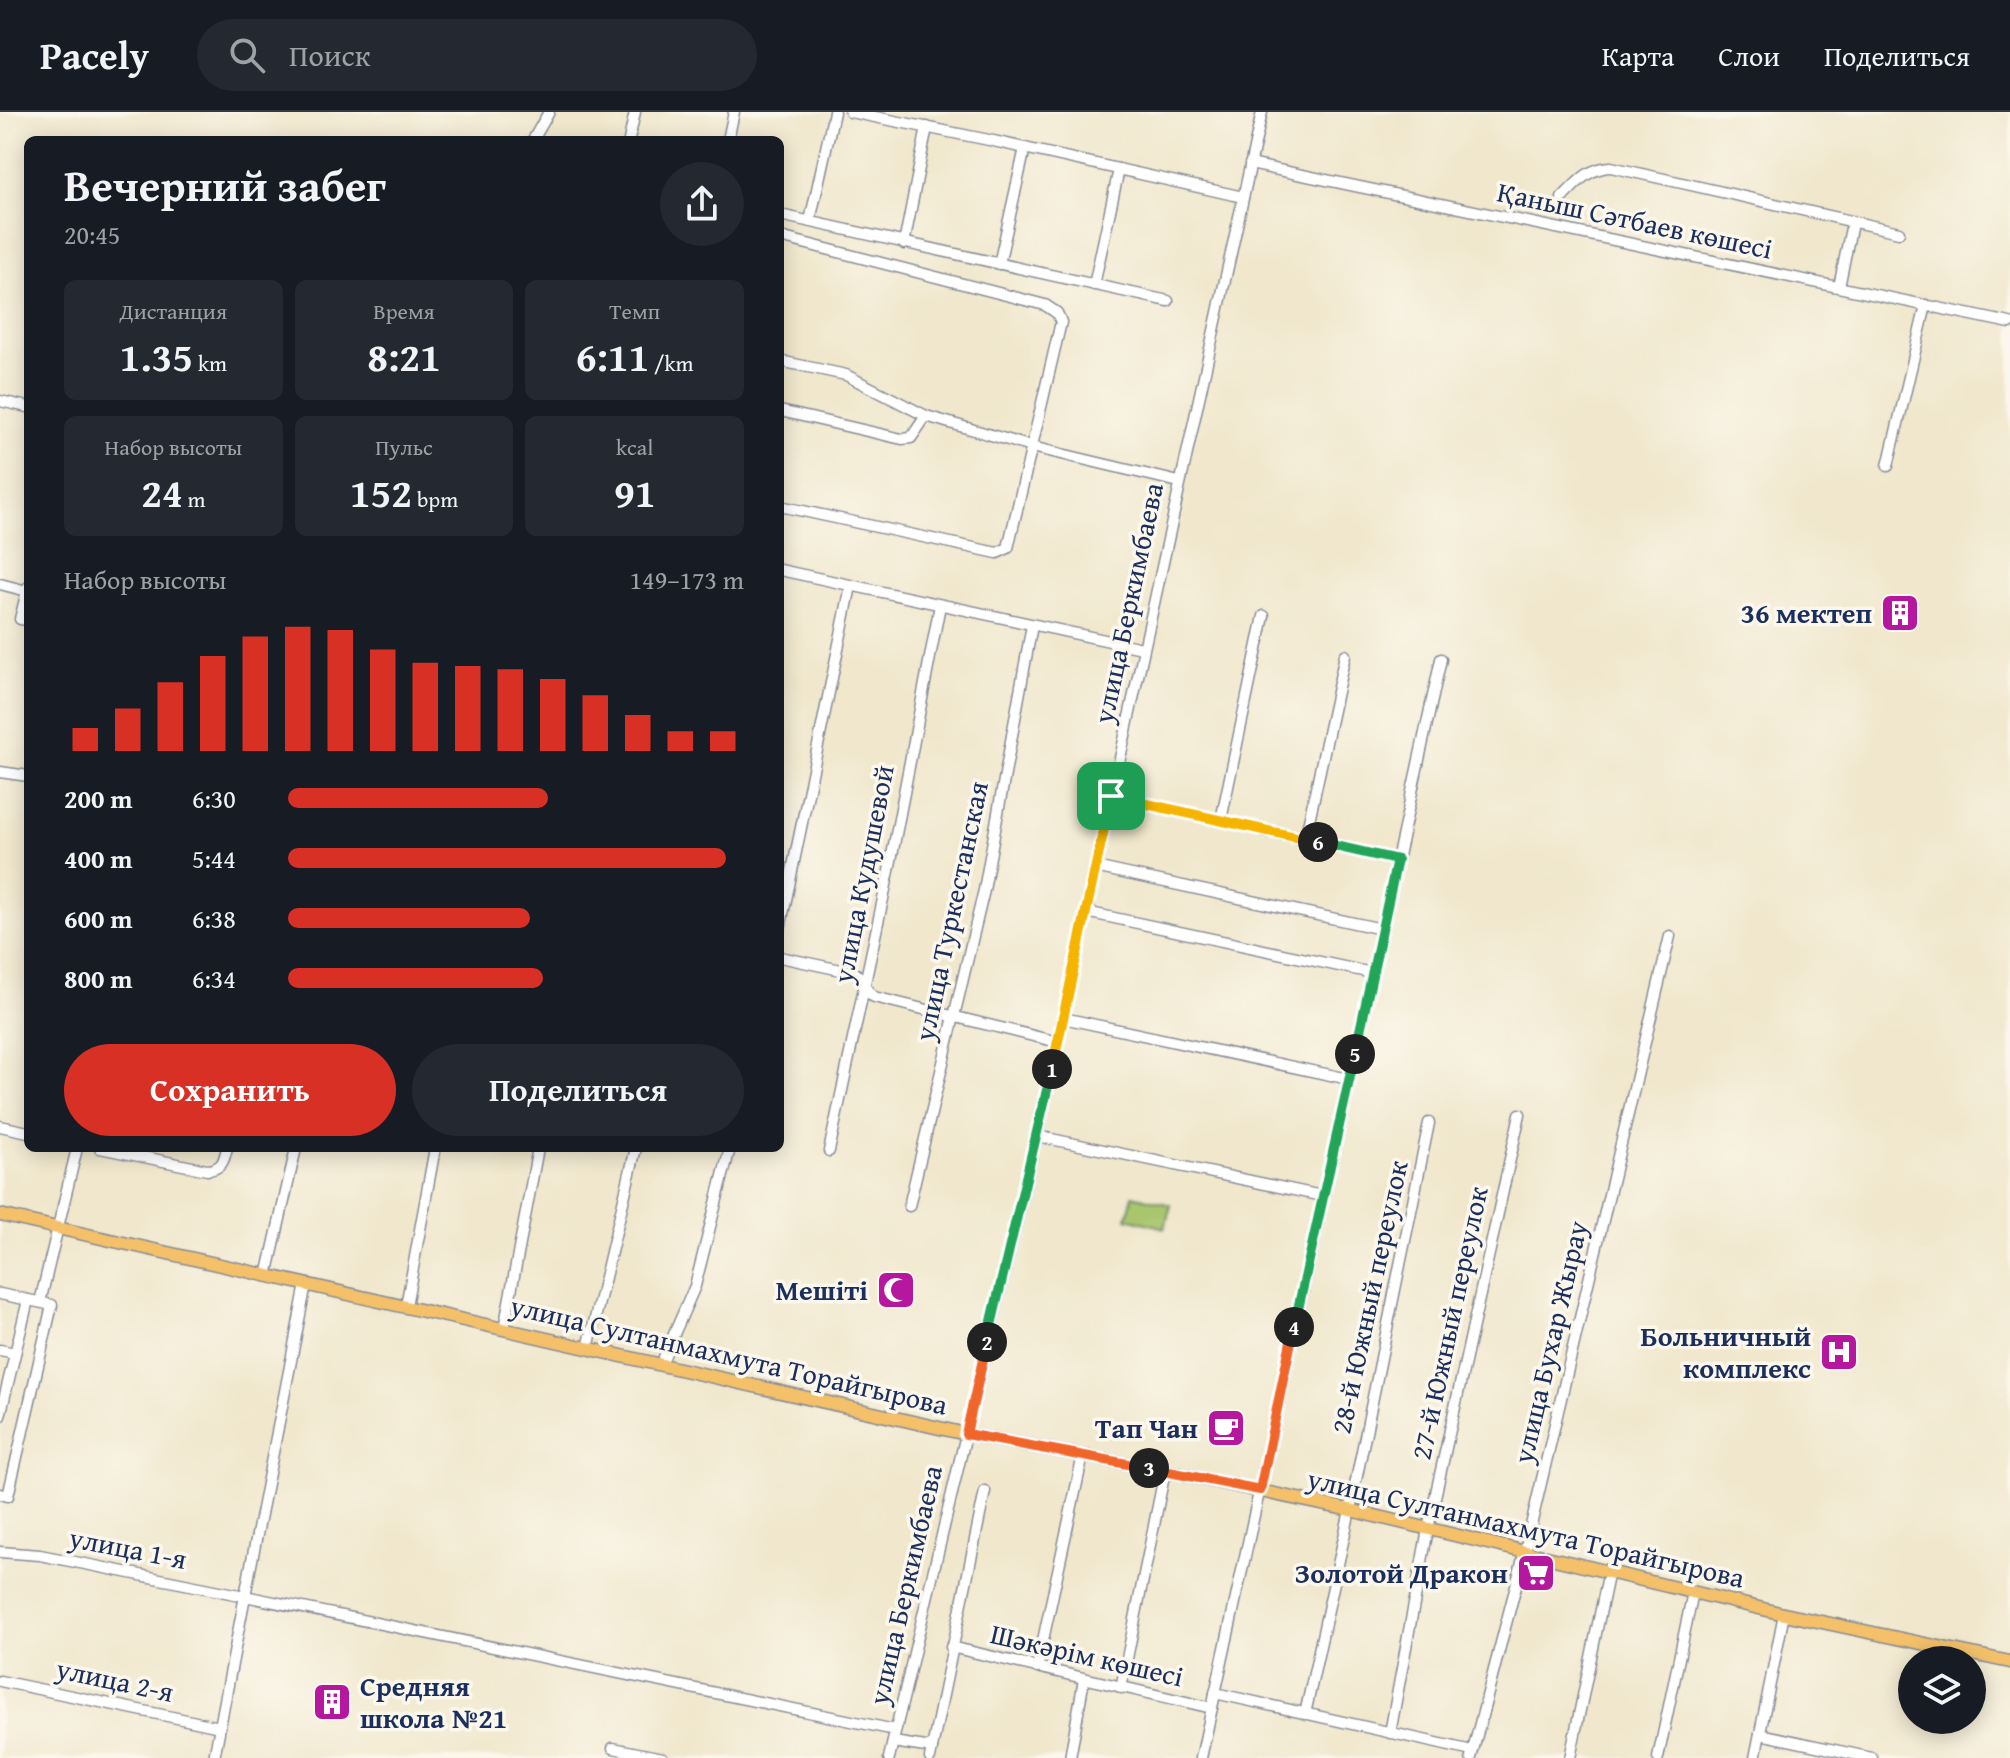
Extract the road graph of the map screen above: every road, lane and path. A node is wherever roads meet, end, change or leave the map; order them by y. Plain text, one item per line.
1 (549, 112) edge
2 (635, 112) edge
3 (734, 112) edge
4 (834, 112) edge
5 (850, 112) edge
6 (1262, 112) edge
7 (927, 127) junction
8 (535, 136) edge
9 (630, 136) edge
10 (729, 136) edge
11 (1025, 148) junction
12 (1250, 164) junction
13 (1119, 169) junction
14 (1243, 197) junction
15 (1562, 198) dead end
16 (784, 216) edge
17 (810, 221) junction
18 (1852, 223) junction
19 (1899, 232) dead end
20 (784, 238) edge
21 (904, 244) junction
22 (999, 264) junction
23 (1094, 285) junction
24 (1839, 287) junction
25 (1168, 301) dead end
26 (1926, 305) junction
27 (2010, 323) edge
28 (784, 362) edge
29 (0, 401) edge
30 (24, 406) edge
31 (784, 412) edge
32 (926, 416) junction
33 (1032, 447) junction
34 (1888, 466) dead end
35 (1179, 482) junction
36 (784, 507) edge
37 (784, 571) edge
38 (0, 584) edge
39 (851, 586) junction
40 (24, 588) edge
41 (940, 605) junction
42 (1264, 616) dead end
43 (1032, 625) junction
44 (1142, 648) junction
45 (1345, 655) dead end
46 (1441, 659) dead end
47 (0, 772) edge
48 (24, 775) edge
49 (1111, 796) junction
50 (1221, 820) junction
51 (1305, 839) junction
52 (1397, 860) junction
53 (1095, 867) junction
54 (784, 910) edge
55 (1086, 912) junction
56 (1382, 929) junction
57 (1670, 936) dead end
58 (784, 958) edge
59 (1372, 973) junction
60 (865, 989) junction
61 (954, 1015) junction
62 (1063, 1018) junction
63 (1058, 1042) junction
64 (1349, 1079) junction
65 (1520, 1114) dead end
66 (1429, 1123) dead end
67 (0, 1126) edge
68 (24, 1131) edge
69 (1037, 1136) junction
70 (829, 1151) dead end
71 (76, 1152) edge
72 (119, 1152) edge
73 (226, 1152) edge
74 (295, 1152) edge
75 (434, 1152) edge
76 (537, 1152) edge
77 (635, 1152) edge
78 (729, 1152) edge
79 (1322, 1196) junction
80 (909, 1206) dead end
81 (0, 1215) edge
82 (56, 1227) junction
83 (267, 1276) junction
84 (306, 1284) junction
85 (0, 1294) edge
86 (28, 1300) junction
87 (40, 1302) junction
88 (406, 1306) junction
89 (504, 1329) junction
90 (588, 1348) junction
91 (0, 1350) edge
92 (15, 1353) junction
93 (661, 1364) junction
94 (0, 1416) edge
95 (966, 1434) junction
96 (1083, 1455) junction
97 (1165, 1471) junction
98 (1260, 1490) junction
99 (985, 1491) dead end
100 (0, 1494) edge
101 (1350, 1510) junction
102 (1428, 1529) junction
103 (1525, 1551) junction
104 (0, 1552) edge
105 (1609, 1571) junction
106 (1693, 1592) junction
107 (245, 1596) junction
108 (1784, 1614) junction
109 (951, 1647) junction
110 (2010, 1662) edge
111 (1037, 1668) junction
112 (1084, 1679) junction
113 (0, 1681) edge
114 (1121, 1688) junction
115 (1215, 1693) junction
116 (1212, 1708) junction
117 (1305, 1714) junction
118 (220, 1727) junction
119 (1390, 1733) junction
120 (1760, 1734) junction
121 (894, 1736) junction
122 (613, 1748) dead end
123 (931, 1753) edge
124 (1472, 1754) edge
125 (214, 1758) edge
126 (663, 1758) edge
127 (889, 1758) edge
128 (1070, 1758) edge
129 (1201, 1758) edge
130 (1570, 1758) edge
131 (1658, 1758) edge
132 (1755, 1758) edge
133 (1872, 1758) edge

1 - 8 street
2 - 9 street
3 - 10 street
4 - 17 street
5 - 7 street
6 - 12 street, улица Беркимбаева
7 - 11 street
7 - 21 street
11 - 13 street
11 - 22 street
12 - 14 street, улица Беркимбаева
12 - 24 street, Қаныш Сәтбаев көшесі
13 - 14 street
13 - 23 street
14 - 35 street, улица Беркимбаева
15 - 18 street
16 - 17 street
17 - 21 street
18 - 19 street
18 - 24 street
20 - 33 street
21 - 22 street
22 - 23 street
23 - 25 street
24 - 26 street, Қаныш Сәтбаев көшесі
26 - 27 street, Қаныш Сәтбаев көшесі
26 - 34 street
28 - 32 street
29 - 30 street
31 - 32 street
32 - 33 street
33 - 35 street
33 - 36 street
35 - 44 street, улица Беркимбаева
37 - 39 street
38 - 40 street
39 - 41 street
39 - 54 street
41 - 43 street
41 - 60 street, улица Кудушевой
42 - 50 street
43 - 44 street
43 - 61 street, улица Туркестанская
44 - 49 street, улица Беркимбаева
45 - 51 street
46 - 52 street
47 - 48 street
49 - 50 street
49 - 53 street, улица Беркимбаева
50 - 51 street
51 - 52 street
52 - 56 street
53 - 55 street, улица Беркимбаева
53 - 56 street
55 - 59 street
55 - 62 street, улица Беркимбаева
56 - 59 street
57 - 103 street, улица Бухар Жырау
58 - 60 street
59 - 64 street
60 - 61 street
60 - 70 street, улица Кудушевой
61 - 63 street
61 - 80 street, улица Туркестанская
62 - 63 street, улица Беркимбаева
62 - 64 street
63 - 69 street, улица Беркимбаева
64 - 79 street
65 - 102 street, 27-й Южный переулок
66 - 101 street, 28-й Южный переулок
67 - 68 street
69 - 79 street
69 - 95 street, улица Беркимбаева
71 - 82 street
72 - 73 street
74 - 83 street
75 - 88 street
76 - 89 street
77 - 90 street
78 - 93 street
79 - 98 street
81 - 82 main road, улица Султанмахмута Торайгырова
82 - 83 main road, улица Султанмахмута Торайгырова
82 - 87 street
83 - 84 main road, улица Султанмахмута Торайгырова
84 - 88 main road, улица Султанмахмута Торайгырова
84 - 107 street
85 - 86 street
86 - 87 street
86 - 92 street
87 - 100 street
88 - 89 main road, улица Султанмахмута Торайгырова
89 - 90 main road, улица Султанмахмута Торайгырова
90 - 93 main road, улица Султанмахмута Торайгырова
91 - 92 street
92 - 94 street
93 - 95 main road, улица Султанмахмута Торайгырова
95 - 96 main road, улица Султанмахмута Торайгырова
95 - 121 street, улица Беркимбаева
96 - 97 main road, улица Султанмахмута Торайгырова
96 - 111 street
97 - 98 main road, улица Султанмахмута Торайгырова
97 - 114 street
98 - 101 main road, улица Султанмахмута Торайгырова
98 - 115 street
99 - 109 street
101 - 102 main road, улица Султанмахмута Торайгырова
101 - 117 street, 28-й Южный переулок
102 - 103 main road, улица Султанмахмута Торайгырова
102 - 119 street, 27-й Южный переулок
103 - 105 main road, улица Султанмахмута Торайгырова
103 - 124 street, улица Бухар Жырау
104 - 107 street, улица 1-я
105 - 106 main road, улица Султанмахмута Торайгырова
105 - 130 street
106 - 108 main road, улица Султанмахмута Торайгырова
106 - 131 street
107 - 118 street
107 - 121 street, улица 1-я
108 - 110 main road, улица Султанмахмута Торайгырова
108 - 120 street
109 - 111 street, Шәкәрім көшесі
109 - 123 street
111 - 112 street, Шәкәрім көшесі
112 - 114 street, Шәкәрім көшесі
112 - 128 street
113 - 118 street, улица 2-я
114 - 116 street, Шәкәрім көшесі
115 - 116 street
115 - 117 street, Шәкәрім көшесі
116 - 129 street
117 - 119 street, Шәкәрім көшесі
118 - 125 street
119 - 124 street, Шәкәрім көшесі
120 - 132 street
120 - 133 street
121 - 123 street, улица 1-я
121 - 127 street, улица Беркимбаева
122 - 126 street

